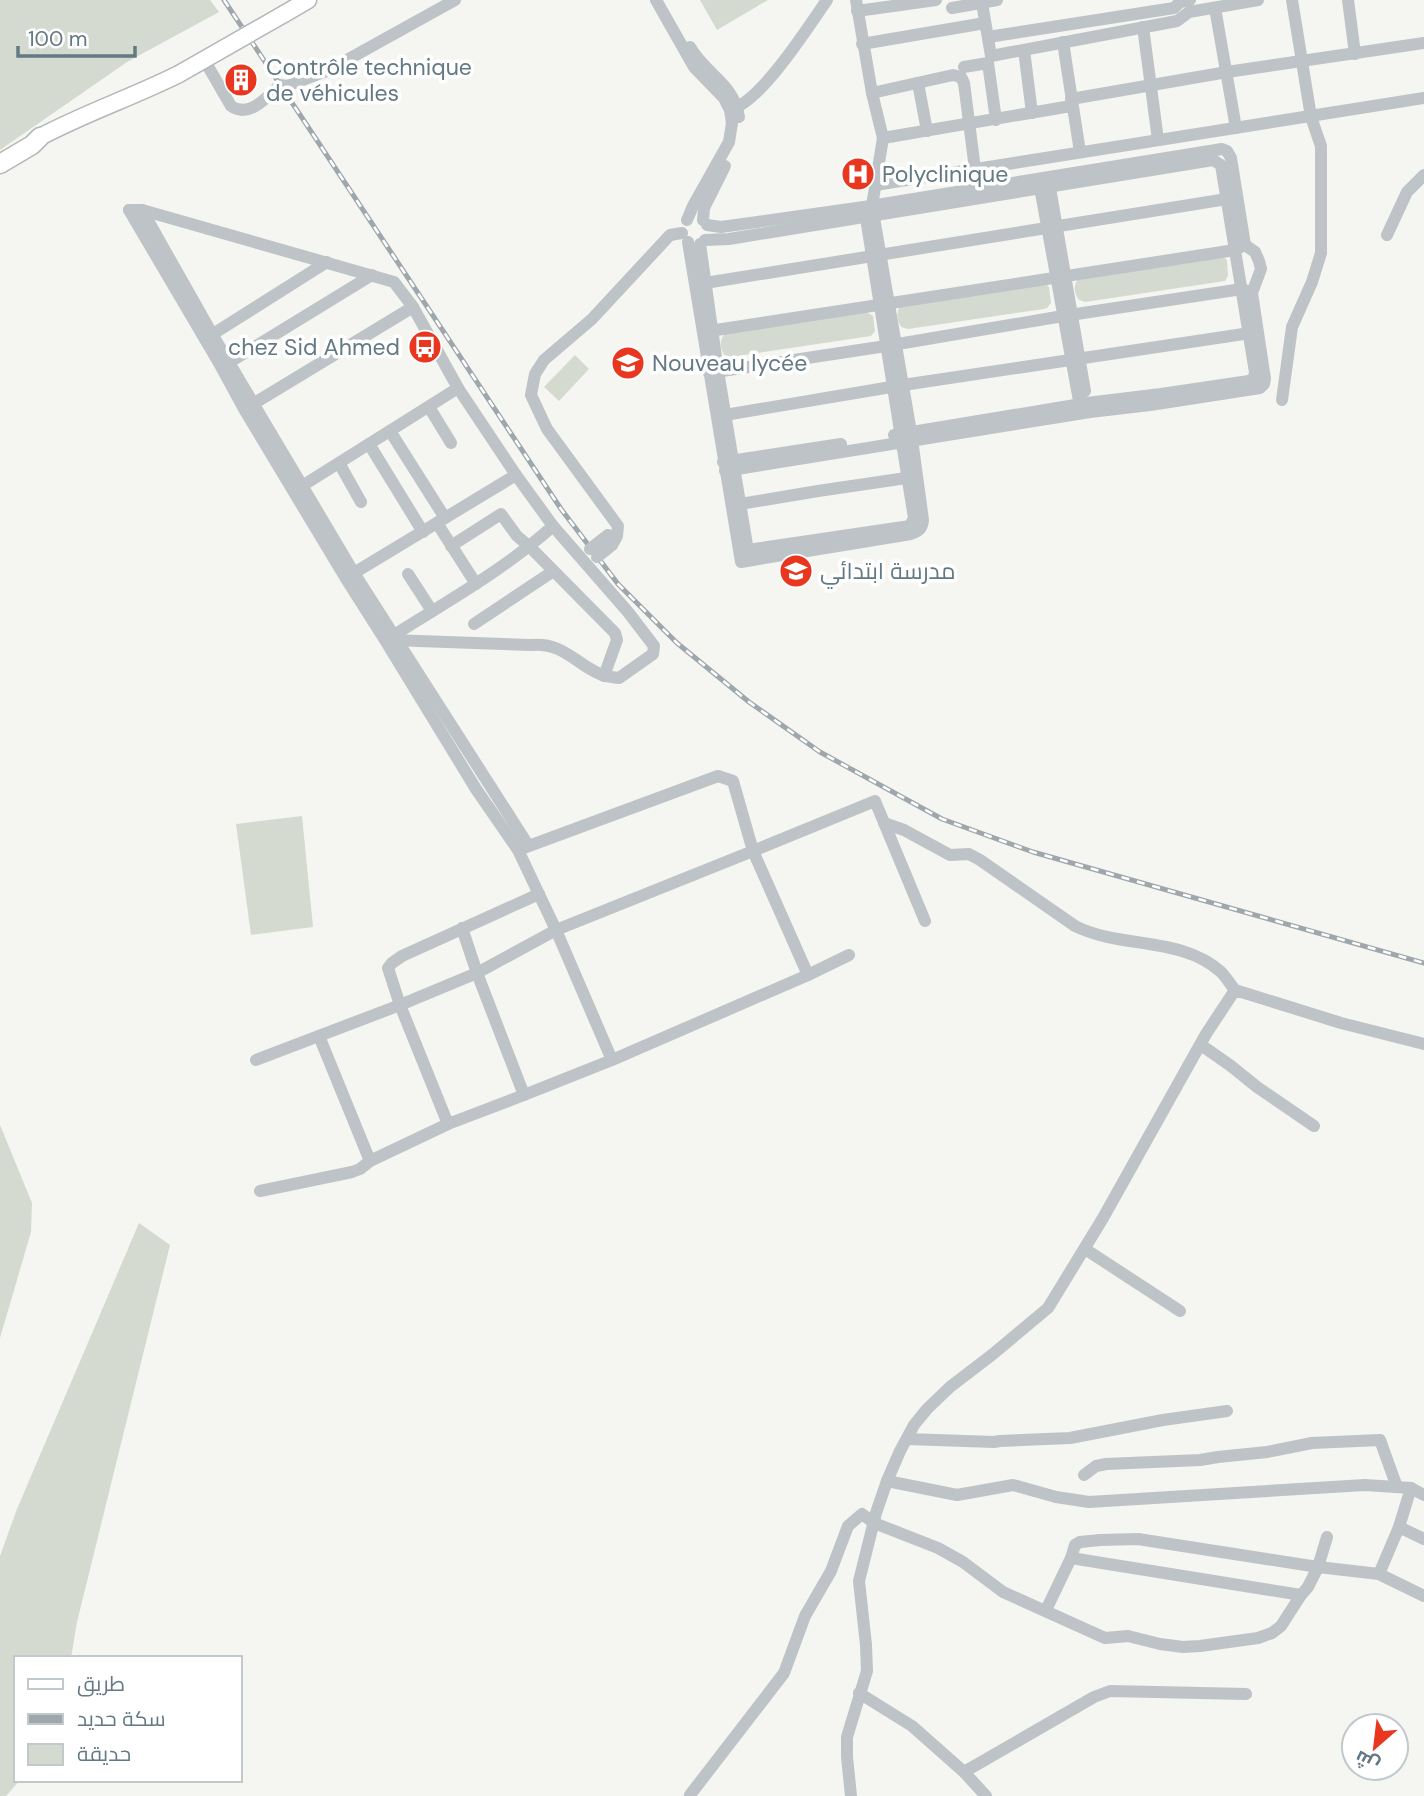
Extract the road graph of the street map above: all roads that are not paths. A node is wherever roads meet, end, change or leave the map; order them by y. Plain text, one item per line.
1 (308, 0) edge
2 (455, 0) edge
3 (656, 0) edge
4 (666, 0) edge
5 (827, 0) edge
6 (936, 0) edge
7 (997, 0) edge
8 (1190, 0) edge
9 (1258, 0) edge
10 (1292, 0) edge
11 (1348, 0) edge
12 (982, 3) junction
13 (951, 4) edge
14 (857, 6) edge
15 (1215, 8) junction
16 (985, 23) junction
17 (1143, 27) junction
18 (954, 30) junction
19 (988, 37) junction
20 (1063, 42) junction
21 (1424, 43) edge
22 (862, 44) junction
23 (1024, 50) junction
24 (1355, 54) junction
25 (1302, 62) junction
26 (964, 67) dead end
27 (209, 68) dead end
28 (1227, 72) junction
29 (918, 83) junction
30 (1150, 86) junction
31 (872, 93) junction
32 (1424, 98) edge
33 (1071, 103) junction
34 (733, 109) junction
35 (1032, 113) junction
36 (1311, 117) junction
37 (996, 120) junction
38 (968, 124) junction
39 (1236, 128) junction
40 (927, 131) junction
41 (882, 132) junction
42 (40, 137) junction
43 (1158, 140) junction
44 (1080, 152) junction
45 (0, 157) edge
46 (0, 164) edge
47 (975, 169) junction
48 (1424, 175) edge
49 (1044, 183) junction
50 (876, 185) junction
51 (1232, 198) junction
52 (869, 212) junction
53 (687, 220) junction
54 (705, 223) junction
55 (1052, 226) junction
56 (1387, 235) dead end
57 (693, 240) junction
58 (1240, 248) junction
59 (876, 254) junction
60 (327, 262) junction
61 (372, 275) junction
62 (1061, 276) junction
63 (705, 283) junction
64 (1247, 291) junction
65 (884, 303) junction
66 (191, 307) junction
67 (413, 307) junction
68 (1067, 315) junction
69 (707, 331) junction
70 (1253, 332) junction
71 (213, 334) junction
72 (891, 345) junction
73 (1075, 359) junction
74 (230, 362) junction
75 (713, 372) junction
76 (897, 386) junction
77 (458, 388) junction
78 (1282, 400) dead end
79 (249, 406) junction
80 (429, 407) junction
81 (1084, 408) junction
82 (725, 415) junction
83 (390, 431) junction
84 (906, 437) junction
85 (451, 443) dead end
86 (369, 444) junction
87 (339, 463) junction
88 (729, 466) junction
89 (516, 475) junction
90 (912, 477) junction
91 (302, 486) junction
92 (361, 502) dead end
93 (740, 504) junction
94 (441, 520) junction
95 (553, 527) junction
96 (423, 532) junction
97 (451, 546) junction
98 (530, 547) junction
99 (749, 556) junction
100 (588, 557) junction
101 (552, 572) junction
102 (408, 574) dead end
103 (350, 575) junction
104 (476, 584) junction
105 (432, 611) junction
106 (474, 624) dead end
107 (392, 639) junction
108 (604, 676) junction
109 (884, 823) junction
110 (523, 847) junction
111 (752, 851) junction
112 (539, 894) junction
113 (925, 921) dead end
114 (462, 929) junction
115 (556, 930) junction
116 (849, 955) dead end
117 (477, 972) junction
118 (808, 975) junction
119 (1235, 990) junction
120 (400, 1005) junction
121 (319, 1036) junction
122 (1424, 1044) edge
123 (1201, 1045) junction
124 (256, 1060) dead end
125 (612, 1060) junction
126 (524, 1095) junction
127 (448, 1124) junction
128 (1314, 1126) dead end
129 (370, 1161) junction
130 (260, 1191) dead end
131 (1085, 1249) junction
132 (1180, 1311) dead end
133 (1227, 1411) dead end
134 (907, 1438) junction
135 (1084, 1475) dead end
136 (887, 1481) junction
137 (1396, 1487) junction
138 (1411, 1488) junction
139 (1424, 1494) edge
140 (874, 1523) junction
141 (1399, 1527) junction
142 (1327, 1537) dead end
143 (1424, 1539) edge
144 (1071, 1558) junction
145 (1318, 1567) junction
146 (1379, 1574) junction
147 (1301, 1595) junction
148 (1424, 1596) edge
149 (1046, 1610) junction
150 (859, 1693) junction
151 (1246, 1693) dead end
152 (964, 1772) junction
153 (690, 1796) edge
154 (851, 1796) edge
155 (986, 1796) edge

1 - 42 main road, bridge
2 - 27 street
3 - 34 street
4 - 34 street
5 - 34 street
6 - 14 street
7 - 12 street
8 - 19 street
9 - 15 street
10 - 25 street
11 - 24 street
12 - 13 street
12 - 16 street
13 - 18 street
14 - 22 street
15 - 17 street
15 - 28 street
16 - 18 street
16 - 19 street
17 - 20 street
17 - 30 street
18 - 22 street
19 - 23 street
20 - 23 street
20 - 33 street
21 - 24 street
22 - 31 street
23 - 35 street
24 - 25 street
25 - 28 street
25 - 36 street
26 - 37 street
28 - 30 street
28 - 39 street
29 - 31 street
29 - 38 street
29 - 40 street
30 - 33 street
30 - 43 street
31 - 41 street
32 - 36 street
33 - 35 street
33 - 44 street
34 - 53 street
34 - 54 street
35 - 37 street
36 - 39 street
36 - 78 street
37 - 38 street
38 - 40 street
38 - 47 street
39 - 43 street
40 - 41 street
41 - 50 street
41 - 52 street
42 - 45 highway
42 - 46 highway
43 - 44 street
44 - 47 street
47 - 50 street
48 - 56 street
49 - 51 street
49 - 52 street
49 - 55 street
50 - 52 street
51 - 55 street
51 - 58 street
52 - 54 street
52 - 57 street
52 - 59 street
53 - 54 street
53 - 57 street
54 - 57 street
55 - 59 street
55 - 62 street
57 - 63 street
57 - 69 street
57 - 100 street, bridge
58 - 62 street
58 - 64 street
58 - 64 street
59 - 63 street
59 - 65 street
60 - 61 street
60 - 66 street
60 - 71 street
61 - 67 street
61 - 74 street
62 - 65 street
62 - 68 street
63 - 69 street
64 - 68 street
64 - 70 street
65 - 69 street
65 - 72 street
65 - 72 street
66 - 71 street
66 - 79 street
67 - 77 street
67 - 79 street
68 - 72 street
68 - 73 street
69 - 75 street
70 - 73 street
70 - 81 street
71 - 74 street
72 - 75 street
72 - 76 street
73 - 76 street
73 - 81 street
74 - 79 street
75 - 82 street
75 - 88 street
76 - 82 street
76 - 84 street
77 - 80 street
77 - 89 street
79 - 91 street
79 - 103 street
80 - 83 street
80 - 85 street
81 - 84 street
82 - 88 street
83 - 86 street
83 - 94 street
84 - 88 street
84 - 90 street
86 - 87 street
86 - 96 street
87 - 91 street
87 - 92 street
88 - 93 street
88 - 99 street
89 - 94 street
89 - 95 street
90 - 93 street
90 - 99 street
91 - 103 street
93 - 99 street
94 - 96 street
94 - 97 street
95 - 98 street
95 - 100 street
96 - 103 street
97 - 98 street
97 - 104 street
98 - 101 street
98 - 104 street
100 - 108 street
101 - 106 street
101 - 108 street
102 - 105 street
103 - 107 street
104 - 105 street
105 - 107 street
107 - 108 street
107 - 110 street
107 - 110 street
109 - 111 street
109 - 113 street
109 - 119 street
110 - 111 street
110 - 112 street
111 - 115 street
111 - 118 street
112 - 114 street
112 - 115 street
114 - 117 street
114 - 120 street
115 - 117 street
115 - 125 street
116 - 118 street
117 - 120 street
117 - 126 street
118 - 125 street
119 - 122 street
119 - 123 street
120 - 121 street
120 - 127 street
121 - 124 street
121 - 129 street
123 - 128 street
123 - 131 street
125 - 126 street
126 - 127 street
127 - 129 street
129 - 130 street
131 - 132 street
131 - 134 street
133 - 134 street
134 - 136 street
135 - 137 street
136 - 137 street
136 - 140 street
137 - 138 street
138 - 139 street
138 - 141 street
140 - 149 street
140 - 150 street
140 - 153 street
141 - 143 street
141 - 146 street
142 - 145 street
144 - 145 street
144 - 147 street
144 - 149 street
145 - 146 street
145 - 147 street
146 - 148 street
147 - 149 street
150 - 152 street
150 - 154 street
151 - 152 street
152 - 155 street

